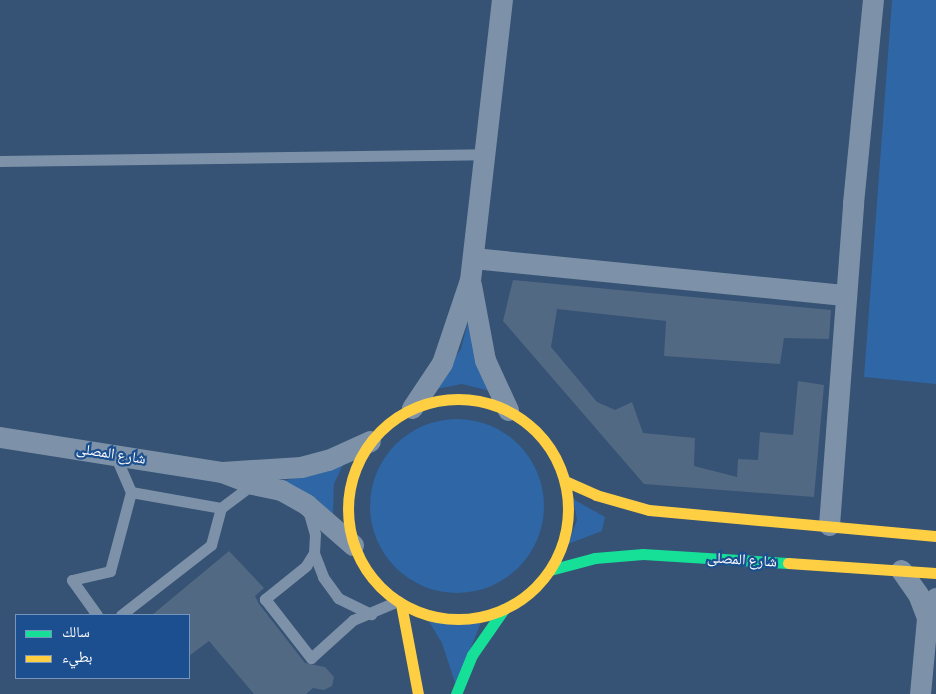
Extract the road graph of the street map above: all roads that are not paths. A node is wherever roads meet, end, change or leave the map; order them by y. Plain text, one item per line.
1 (502, 0) edge
2 (874, 0) edge
3 (485, 154) junction
4 (0, 161) edge
5 (473, 258) junction
6 (470, 280) junction
7 (846, 295) junction
8 (412, 408) junction
9 (508, 410) junction
10 (0, 437) edge
11 (370, 441) junction
12 (116, 455) junction
13 (222, 472) junction
14 (566, 481) junction
15 (253, 484) junction
16 (131, 492) junction
17 (306, 504) junction
18 (221, 508) junction
19 (829, 525) junction
20 (936, 536) edge
21 (353, 545) junction
22 (314, 553) junction
23 (550, 570) junction
24 (902, 570) junction
25 (936, 573) edge
26 (936, 598) edge
27 (400, 602) junction
28 (504, 609) junction
29 (96, 614) edge
30 (122, 614) edge
31 (371, 614) junction
32 (927, 618) junction
33 (418, 694) edge
34 (456, 694) edge
35 (920, 694) edge

1 - 3 street
2 - 7 street
3 - 4 lane
3 - 5 street
5 - 6 street
5 - 7 street
6 - 8 street
6 - 9 street
7 - 19 street
8 - 9 street
8 - 11 street
9 - 14 street
10 - 12 street, شارع المصلى
11 - 13 street, شارع المصلى
11 - 21 street
12 - 13 street, شارع المصلى
12 - 16 lane
13 - 15 street, شارع المصلى
14 - 19 street
14 - 23 street
15 - 17 street, شارع المصلى
15 - 18 lane
16 - 18 lane
16 - 29 lane
17 - 21 street, شارع المصلى
17 - 22 lane
18 - 30 lane
19 - 20 street
21 - 27 street
22 - 31 lane
22 - 31 lane
23 - 24 street, شارع المصلى
23 - 28 street
24 - 25 street, شارع المصلى
24 - 32 street
26 - 32 street
27 - 28 street
27 - 31 lane
27 - 33 street
28 - 34 street
32 - 35 street

